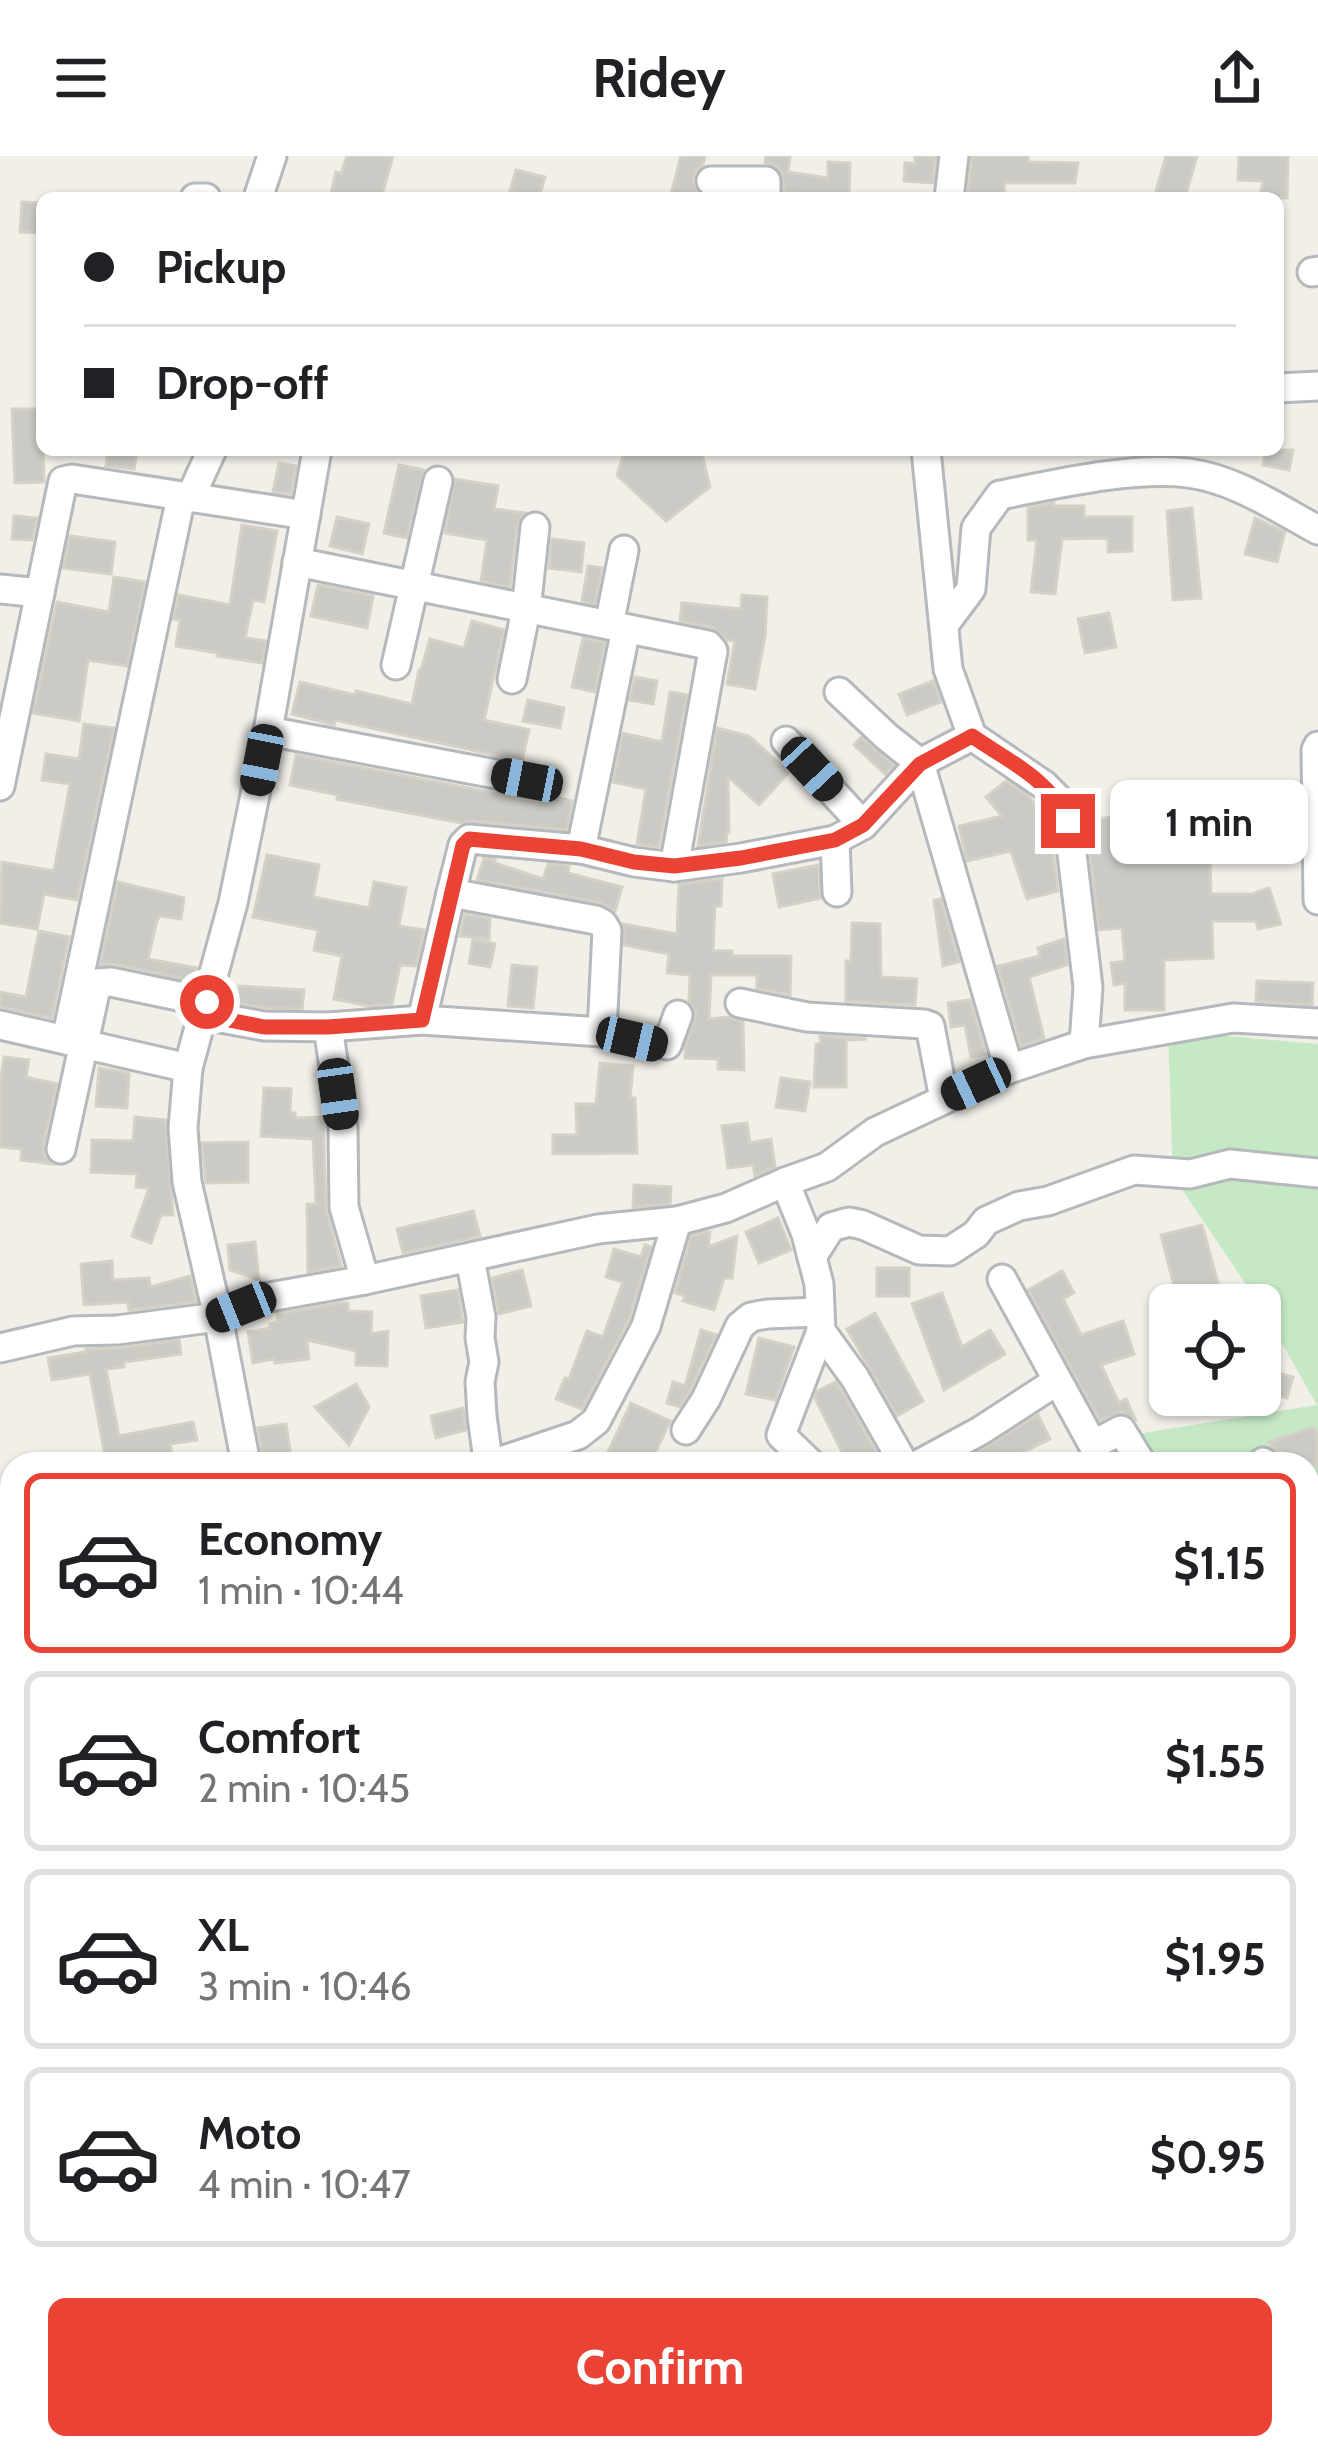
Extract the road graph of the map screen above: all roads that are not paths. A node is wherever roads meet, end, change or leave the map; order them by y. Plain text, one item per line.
1 (272, 156) edge
2 (954, 156) edge
3 (711, 181) dead end
4 (260, 192) edge
5 (766, 192) edge
6 (950, 192) edge
7 (1318, 386) edge
8 (1284, 388) edge
9 (209, 456) edge
10 (313, 456) edge
11 (927, 456) edge
12 (438, 481) dead end
13 (186, 498) junction
14 (306, 515) junction
15 (535, 526) dead end
16 (1318, 530) edge
17 (624, 550) dead end
18 (297, 562) junction
19 (416, 586) junction
20 (0, 589) edge
21 (40, 593) junction
22 (526, 610) junction
23 (944, 625) junction
24 (618, 627) junction
25 (397, 665) dead end
26 (512, 680) dead end
27 (839, 692) dead end
28 (268, 731) junction
29 (972, 736) junction
30 (786, 741) dead end
31 (1318, 746) edge
32 (920, 764) junction
33 (527, 780) dead end
34 (0, 786) edge
35 (863, 825) junction
36 (835, 840) junction
37 (581, 849) junction
38 (674, 866) junction
39 (836, 892) dead end
40 (451, 893) junction
41 (1318, 900) edge
42 (740, 1004) dead end
43 (206, 1008) junction
44 (678, 1015) dead end
45 (422, 1020) junction
46 (1318, 1023) edge
47 (0, 1025) edge
48 (328, 1027) junction
49 (602, 1032) junction
50 (74, 1042) junction
51 (1084, 1044) junction
52 (188, 1068) junction
53 (1009, 1069) junction
54 (944, 1099) junction
55 (61, 1149) dead end
56 (1318, 1172) edge
57 (785, 1182) junction
58 (677, 1221) junction
59 (812, 1257) junction
60 (470, 1258) junction
61 (1002, 1279) dead end
62 (365, 1280) junction
63 (218, 1317) junction
64 (820, 1321) junction
65 (0, 1348) edge
66 (1057, 1381) junction
67 (686, 1430) dead end
68 (244, 1452) edge
69 (487, 1452) edge
70 (529, 1452) edge
71 (799, 1452) edge
72 (897, 1452) edge
73 (946, 1452) edge
74 (1135, 1452) edge

1 - 4 street
2 - 6 street
3 - 5 street
7 - 8 street
9 - 13 street
10 - 14 street
11 - 23 street
12 - 19 street
13 - 14 street
13 - 21 street
13 - 50 street
14 - 18 street
15 - 22 street
16 - 23 street
17 - 24 street
18 - 19 street
18 - 28 street
19 - 22 street
19 - 25 street
20 - 21 street
21 - 34 street
22 - 24 street
22 - 26 street
23 - 29 street
24 - 37 street
24 - 38 street
27 - 32 street
28 - 33 street
28 - 43 street
29 - 32 street
29 - 51 street
30 - 35 street
31 - 41 street
32 - 35 street
32 - 53 street
35 - 36 street
36 - 38 street
36 - 39 street
37 - 38 street
37 - 40 street
40 - 45 street
40 - 49 street
42 - 54 street
43 - 48 street
43 - 50 street
43 - 52 street
44 - 49 street
45 - 48 street
45 - 49 street
46 - 51 street
47 - 50 street
48 - 62 street
50 - 52 street
50 - 55 street
51 - 53 street
52 - 63 street
53 - 54 street
54 - 57 street
56 - 59 street
57 - 58 street
57 - 59 street
58 - 60 street
58 - 70 street
59 - 64 street
60 - 62 street
60 - 69 street
61 - 66 street
62 - 63 street
63 - 65 street
63 - 68 street
64 - 67 street
64 - 71 street
64 - 72 street
66 - 73 street
66 - 74 street

